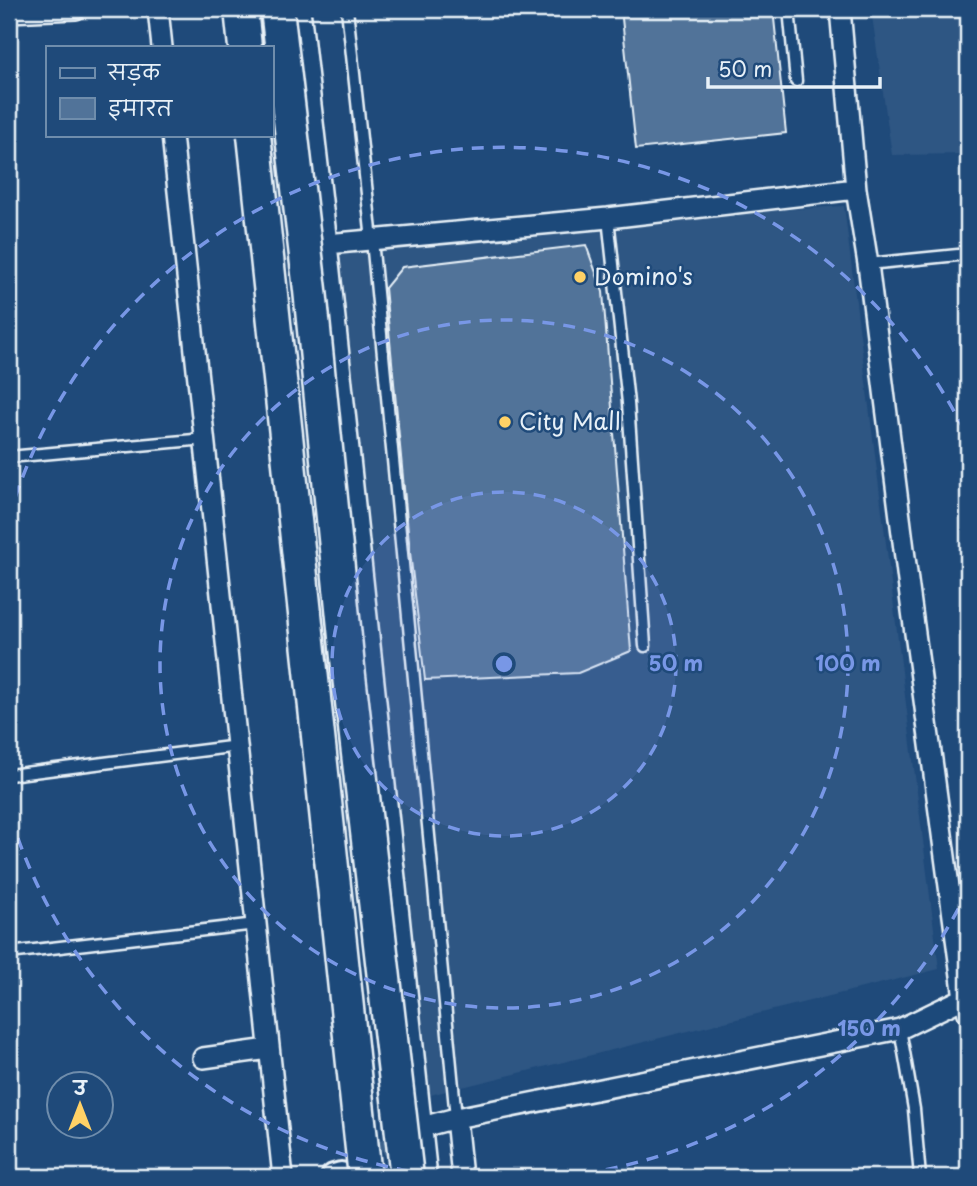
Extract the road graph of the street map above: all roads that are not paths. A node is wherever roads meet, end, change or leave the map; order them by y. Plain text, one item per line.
1 (76, 9) edge
2 (158, 9) edge
3 (241, 9) edge
4 (278, 9) edge
5 (300, 9) edge
6 (347, 9) edge
7 (789, 9) edge
8 (840, 9) edge
9 (9, 12) edge
10 (162, 46) edge
11 (245, 46) edge
12 (796, 81) dead end
13 (172, 136) edge
14 (254, 136) edge
15 (856, 189) junction
16 (608, 218) junction
17 (372, 240) junction
18 (327, 244) junction
19 (968, 254) edge
20 (868, 264) junction
21 (205, 439) junction
22 (9, 457) edge
23 (645, 646) dead end
24 (237, 746) junction
25 (9, 775) edge
26 (256, 924) junction
27 (9, 953) edge
28 (967, 1002) edge
29 (900, 1029) junction
30 (270, 1049) junction
31 (203, 1058) dead end
32 (456, 1118) junction
33 (422, 1126) junction
34 (347, 1176) edge
35 (283, 1177) edge
36 (407, 1177) edge
37 (427, 1177) edge
38 (463, 1177) edge
39 (920, 1177) edge

1 - 9 street
2 - 10 street
3 - 11 main road
4 - 36 main road, bridge
5 - 18 street
6 - 17 lane
7 - 12 lane
8 - 15 street
13 - 21 street
14 - 34 main road, bridge
15 - 16 street
15 - 20 street
16 - 17 street
16 - 23 lane
17 - 18 street
17 - 32 lane
18 - 33 street
19 - 20 lane
20 - 28 street
21 - 22 lane
21 - 24 street
24 - 25 lane
24 - 26 street
26 - 27 lane
26 - 30 street
28 - 29 street
29 - 32 street
29 - 39 lane
30 - 31 street
30 - 35 street
32 - 33 street
32 - 38 street
33 - 37 street

